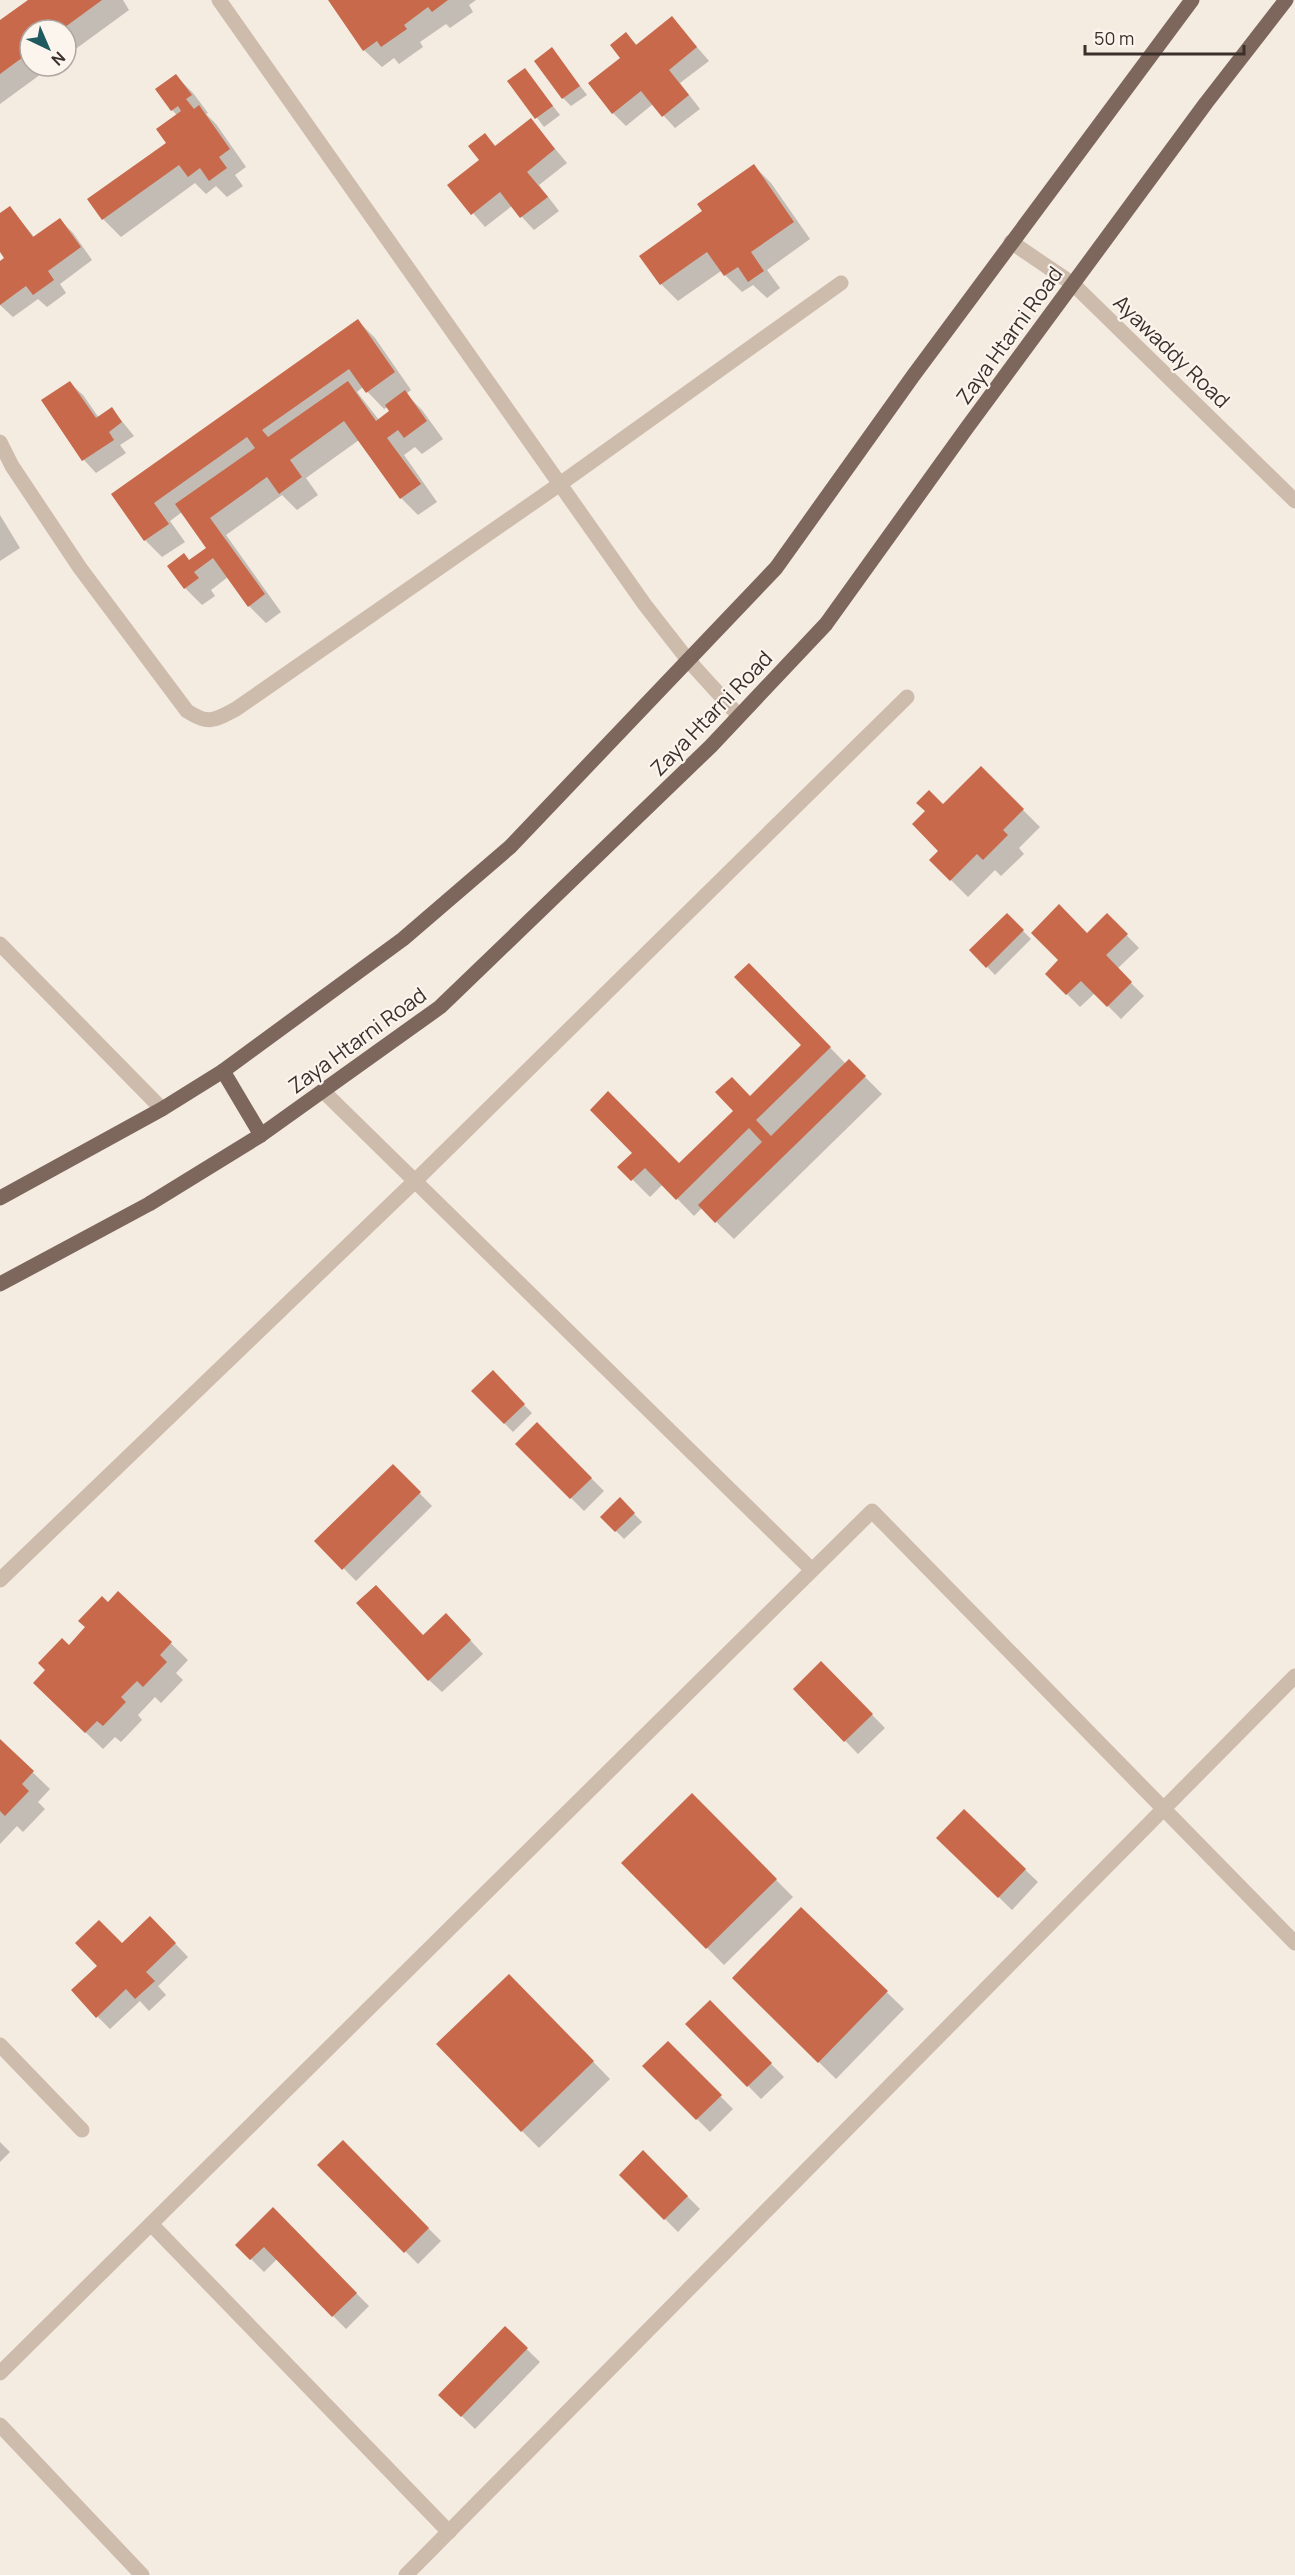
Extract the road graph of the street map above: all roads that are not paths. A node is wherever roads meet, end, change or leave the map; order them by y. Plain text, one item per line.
1 (219, 0) edge
2 (1192, 0) edge
3 (1286, 0) edge
4 (1011, 242) junction
5 (841, 284) dead end
6 (1073, 284) junction
7 (0, 442) edge
8 (560, 484) junction
9 (1295, 501) edge
10 (688, 660) junction
11 (907, 697) dead end
12 (739, 716) junction
13 (0, 944) edge
14 (223, 1071) junction
15 (322, 1091) junction
16 (162, 1109) junction
17 (261, 1134) junction
18 (415, 1181) junction
19 (0, 1198) edge
20 (0, 1284) edge
21 (813, 1570) junction
22 (0, 1580) edge
23 (1295, 1676) edge
24 (1163, 1809) junction
25 (1295, 1943) edge
26 (0, 2045) edge
27 (82, 2130) dead end
28 (151, 2224) junction
29 (0, 2373) edge
30 (0, 2425) edge
31 (449, 2532) junction
32 (142, 2575) edge
33 (406, 2575) edge

1 - 8 street
2 - 4 main road
3 - 6 main road, Zaya Htarni Road
4 - 6 street, Ayawaddy Road
4 - 10 main road
5 - 8 street
6 - 9 street, Ayawaddy Road
6 - 12 main road, Zaya Htarni Road
7 - 8 street
8 - 10 street
10 - 12 street
10 - 14 main road
11 - 18 street
12 - 15 main road, Zaya Htarni Road
13 - 16 street
14 - 16 main road
14 - 17 main road
15 - 17 main road, Zaya Htarni Road
15 - 18 street
16 - 19 main road
17 - 20 main road, Zaya Htarni Road
18 - 21 street
18 - 22 street
21 - 24 street
21 - 28 street
23 - 24 street
24 - 25 street
24 - 31 street
26 - 27 street
28 - 29 street
28 - 31 street
30 - 32 street
31 - 33 street

